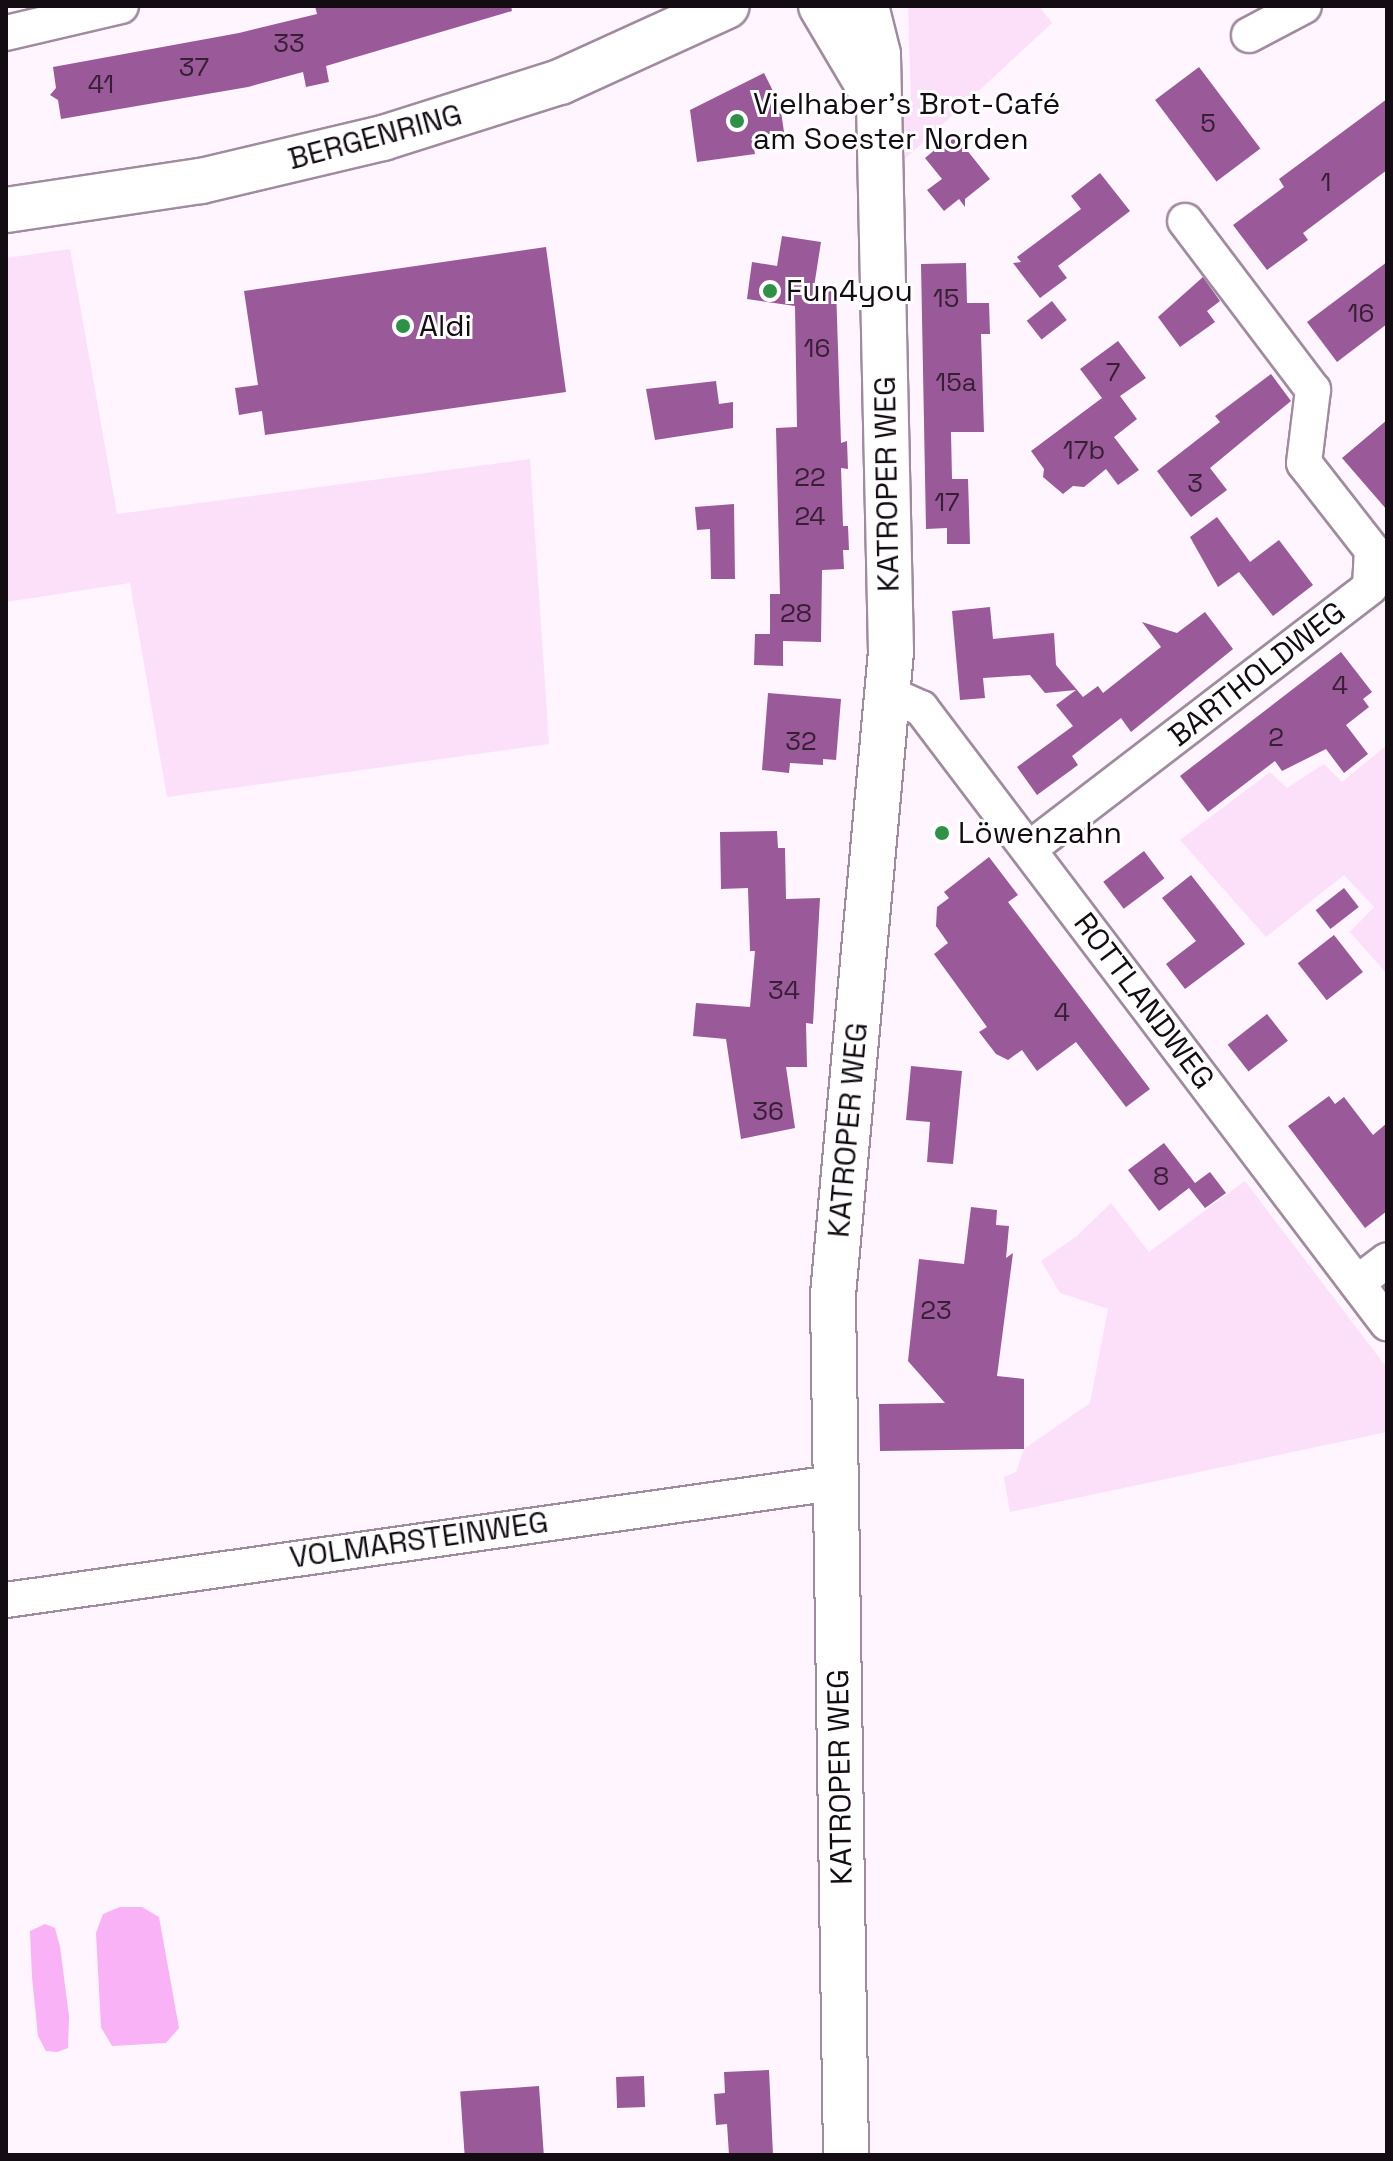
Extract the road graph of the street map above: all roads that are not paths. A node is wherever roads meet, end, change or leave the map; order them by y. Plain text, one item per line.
1 (727, 6) edge
2 (821, 6) edge
3 (866, 6) edge
4 (1304, 6) edge
5 (116, 7) edge
6 (6, 33) edge
7 (1249, 35) dead end
8 (879, 105) junction
9 (6, 210) edge
10 (1185, 221) dead end
11 (889, 694) junction
12 (1029, 849) junction
13 (1387, 1260) edge
14 (1357, 1283) junction
15 (1387, 1323) edge
16 (833, 1483) junction
17 (6, 1600) edge
18 (846, 2155) edge

1 - 9 street, BERGENRING
2 - 8 street, KATROPER WEG
3 - 8 street, KATROPER WEG
4 - 7 street
5 - 6 street
8 - 11 street, KATROPER WEG
10 - 12 street, BARTHOLDWEG
11 - 12 street, ROTTLANDWEG
11 - 16 street, KATROPER WEG
12 - 14 street, ROTTLANDWEG
13 - 14 street
14 - 15 street, ROTTLANDWEG
16 - 17 street, VOLMARSTEINWEG
16 - 18 street, KATROPER WEG

